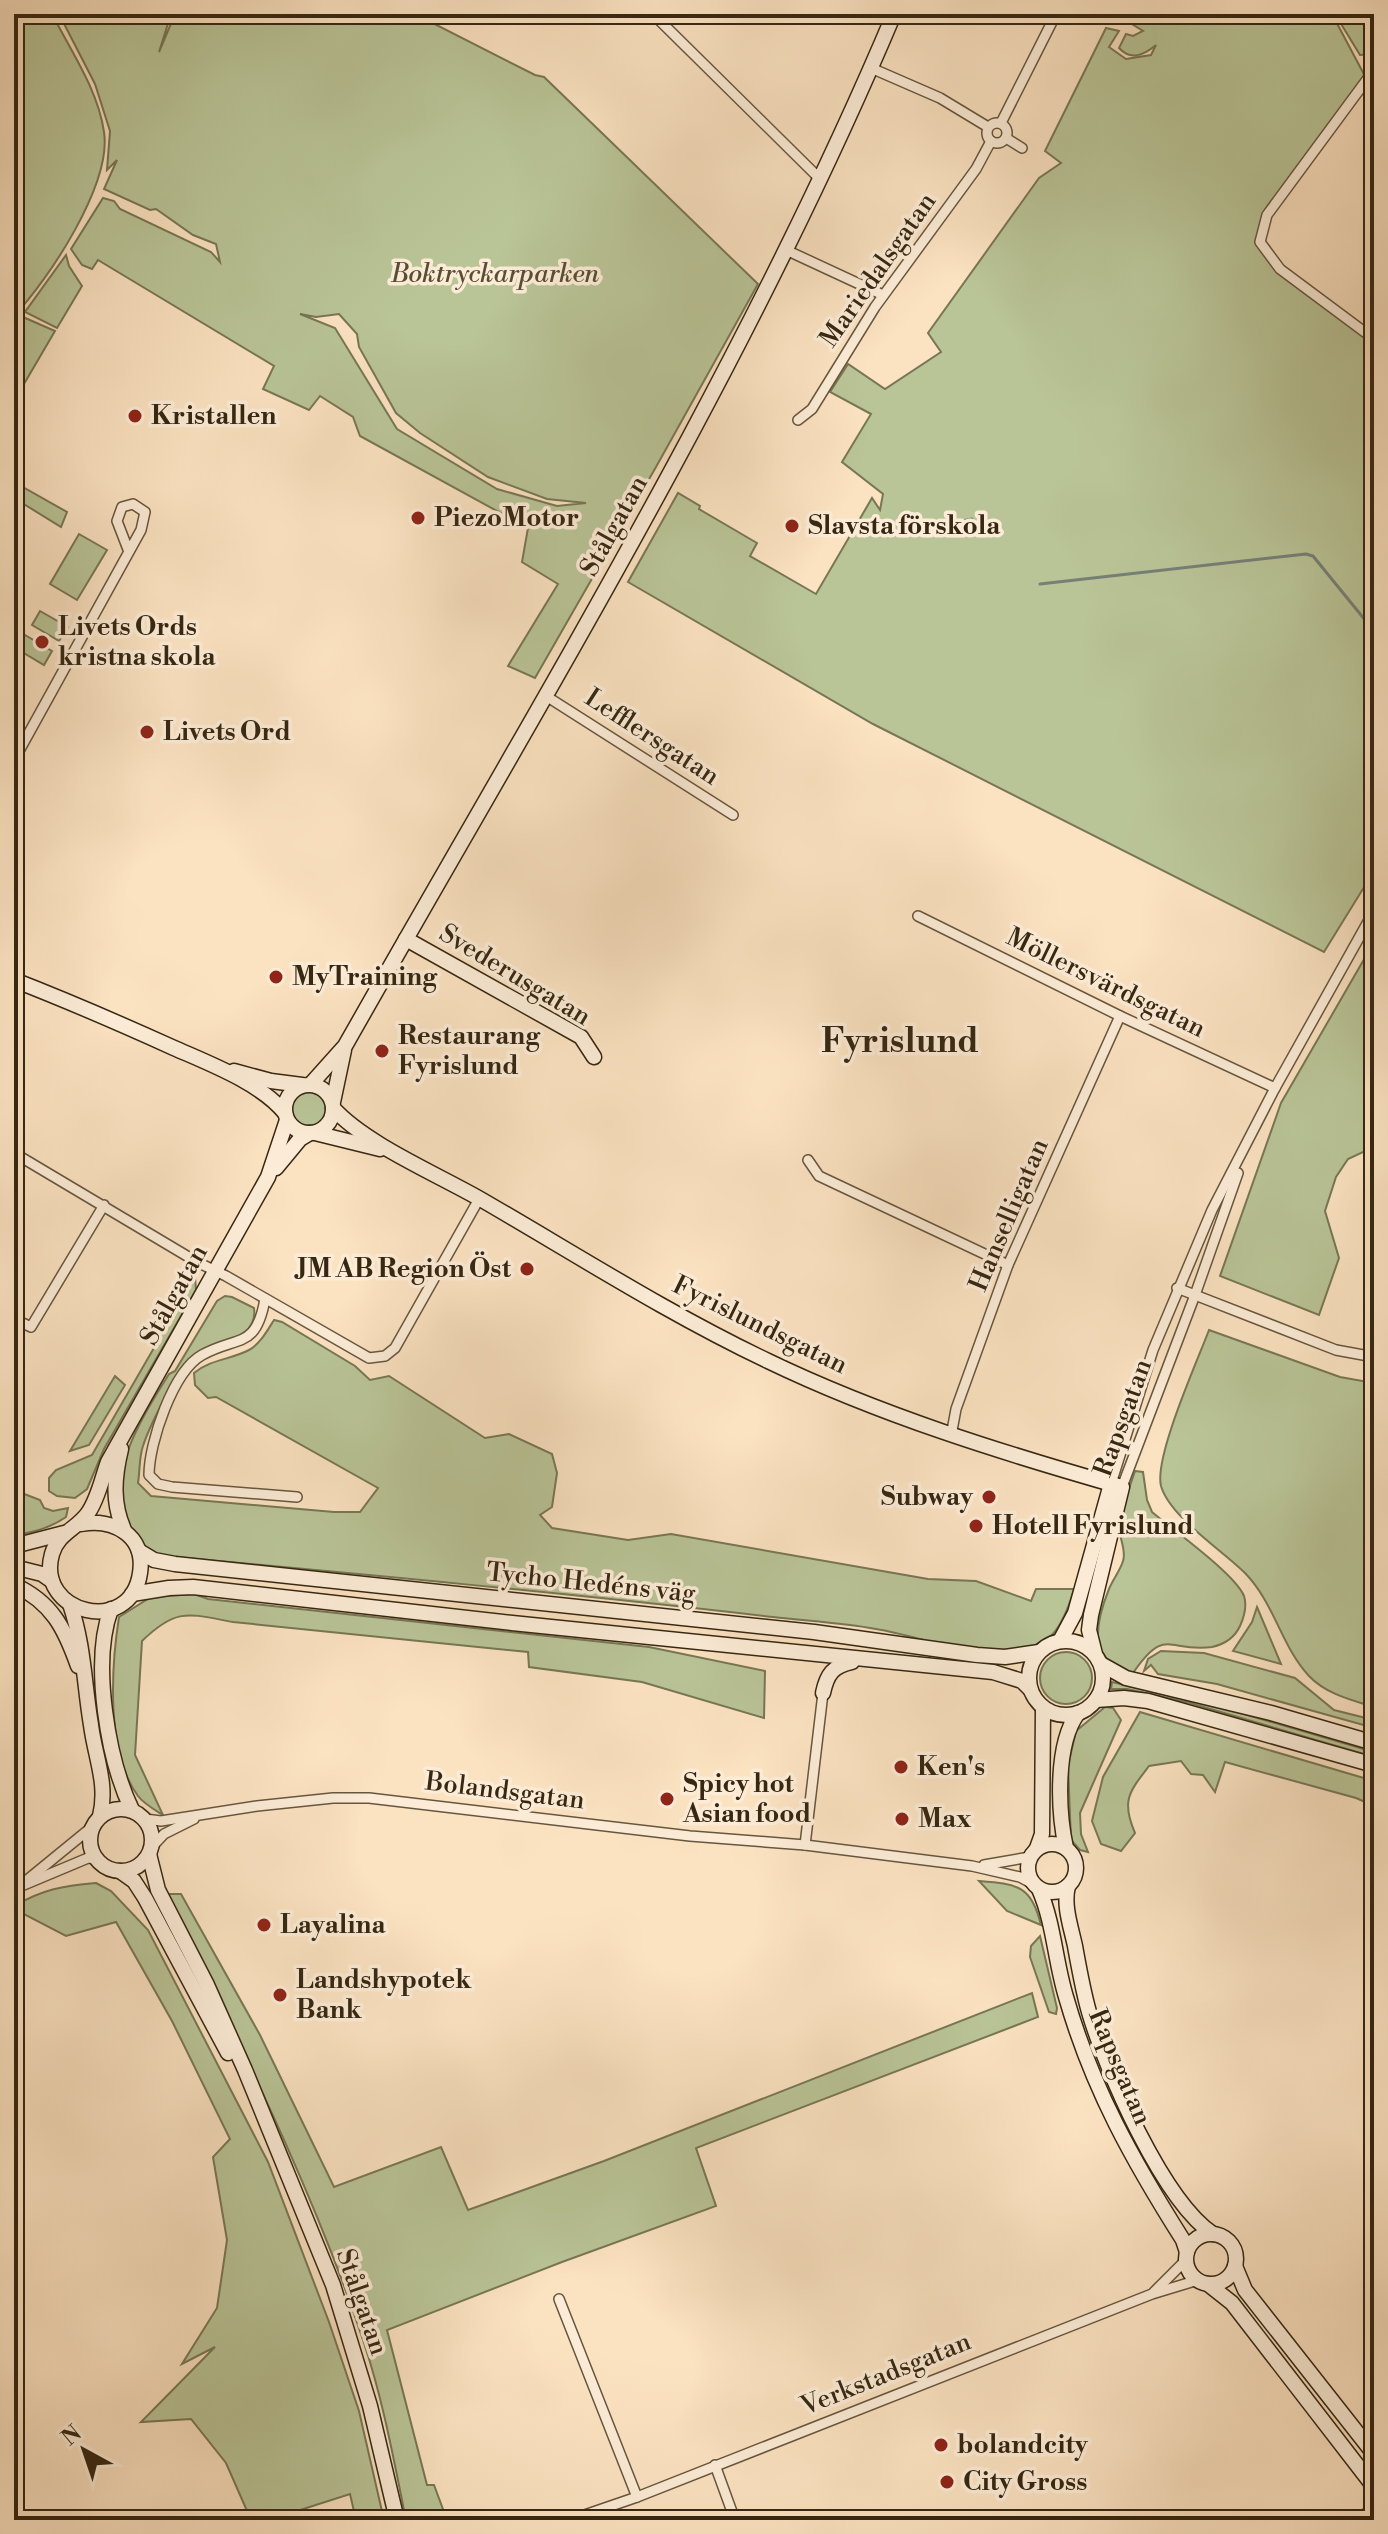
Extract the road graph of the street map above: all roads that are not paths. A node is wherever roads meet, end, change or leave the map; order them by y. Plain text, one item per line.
1 (653, 14) edge
2 (894, 14) edge
3 (1056, 14) edge
4 (871, 68) junction
5 (1374, 70) edge
6 (1001, 123) junction
7 (988, 127) junction
8 (1006, 138) junction
9 (991, 141) junction
10 (1022, 148) dead end
11 (819, 178) junction
12 (786, 250) junction
13 (883, 295) junction
14 (1374, 339) edge
15 (798, 420) dead end
16 (129, 552) junction
17 (546, 696) junction
18 (14, 760) edge
19 (733, 815) dead end
20 (1374, 911) edge
21 (918, 916) dead end
22 (406, 939) junction
23 (14, 980) edge
24 (1120, 1016) junction
25 (345, 1046) junction
26 (594, 1057) dead end
27 (218, 1067) junction
28 (307, 1085) junction
29 (1275, 1088) junction
30 (333, 1105) junction
31 (286, 1116) junction
32 (313, 1133) junction
33 (1246, 1147) junction
34 (14, 1153) edge
35 (400, 1155) junction
36 (808, 1160) dead end
37 (268, 1177) junction
38 (479, 1199) junction
39 (104, 1205) junction
40 (1008, 1265) junction
41 (214, 1272) junction
42 (1177, 1288) junction
43 (1195, 1295) junction
44 (265, 1299) junction
45 (14, 1319) edge
46 (1374, 1357) edge
47 (123, 1436) junction
48 (951, 1436) junction
49 (1117, 1486) junction
50 (297, 1497) dead end
51 (81, 1524) junction
52 (125, 1532) junction
53 (65, 1533) junction
54 (14, 1546) edge
55 (139, 1551) junction
56 (14, 1567) edge
57 (52, 1581) junction
58 (14, 1585) edge
59 (132, 1594) junction
60 (70, 1604) junction
61 (111, 1609) junction
62 (1060, 1641) junction
63 (1039, 1652) junction
64 (805, 1653) junction
65 (862, 1659) junction
66 (1098, 1659) junction
67 (1030, 1689) junction
68 (86, 1690) junction
69 (823, 1693) junction
70 (1096, 1700) junction
71 (1043, 1708) junction
72 (1078, 1713) junction
73 (1374, 1743) edge
74 (1374, 1765) edge
75 (138, 1815) junction
76 (200, 1816) junction
77 (96, 1822) junction
78 (805, 1845) junction
79 (1066, 1848) junction
80 (150, 1850) junction
81 (1034, 1852) junction
82 (96, 1859) junction
83 (972, 1866) junction
84 (120, 1871) junction
85 (1036, 1886) junction
86 (1068, 1886) junction
87 (18, 1887) edge
88 (263, 2116) junction
89 (1213, 2234) junction
90 (1186, 2256) junction
91 (1235, 2266) junction
92 (1203, 2282) junction
93 (1152, 2294) junction
94 (559, 2299) dead end
95 (1374, 2454) edge
96 (715, 2465) junction
97 (637, 2497) junction
98 (1374, 2503) edge
99 (395, 2517) edge
100 (570, 2520) edge
101 (735, 2520) edge
102 (1359, 2520) edge

1 - 11 street
2 - 4 main road, Stålgatan
3 - 6 street
4 - 7 street
4 - 11 main road, Stålgatan
5 - 14 street
6 - 7 street
6 - 8 street
7 - 9 street
8 - 9 street
8 - 10 street
9 - 13 street, Mariedalsgatan
11 - 12 main road, Stålgatan
12 - 13 street
12 - 17 main road, Stålgatan
13 - 15 street, Mariedalsgatan
16 - 16 street
16 - 18 street
17 - 19 street, Lefflersgatan
17 - 22 main road, Stålgatan
20 - 29 street, Rapsgatan
21 - 24 street, Möllersvärdsgatan
22 - 25 main road, Stålgatan
22 - 26 main road, Svederusgatan
23 - 27 main road
24 - 29 street, Möllersvärdsgatan
24 - 40 street, Hanselligatan
25 - 28 main road, Stålgatan
25 - 30 main road, Stålgatan
27 - 28 main road
27 - 31 main road
28 - 30 main road
28 - 31 main road
29 - 33 street, Rapsgatan
30 - 32 main road
30 - 35 main road, Fyrislundsgatan
31 - 32 main road
31 - 37 main road, Stålgatan
32 - 35 main road, Fyrislundsgatan
32 - 37 main road, Stålgatan
33 - 42 street, Rapsgatan
33 - 43 street, Rapsgatan
34 - 39 street
35 - 38 main road, Fyrislundsgatan
36 - 40 street
37 - 41 main road, Stålgatan
38 - 44 street
38 - 48 main road, Fyrislundsgatan
39 - 41 street
39 - 45 street
40 - 48 street, Hanselligatan
41 - 44 street
41 - 47 main road, Stålgatan
42 - 43 street
42 - 49 street, Rapsgatan
43 - 46 street
43 - 49 street, Rapsgatan
44 - 50 street
47 - 51 main road, Stålgatan
47 - 52 main road, Stålgatan
48 - 49 main road, Fyrislundsgatan
49 - 62 main road, Rapsgatan
49 - 66 main road, Rapsgatan
51 - 52 main road
51 - 53 main road
52 - 55 main road
53 - 54 main road
53 - 57 main road
55 - 59 main road
55 - 63 main road, Tycho Hedéns väg
56 - 57 main road
57 - 60 main road
58 - 68 main road
59 - 61 main road
59 - 64 main road, Tycho Hedéns väg
60 - 61 main road
60 - 68 main road
61 - 75 main road
62 - 63 main road
62 - 66 main road
63 - 67 main road
64 - 65 main road, Tycho Hedéns väg
64 - 69 main road
65 - 67 main road, Tycho Hedéns väg
65 - 69 main road
66 - 70 main road
66 - 73 main road
67 - 71 main road
68 - 77 main road
69 - 78 street
70 - 72 main road
70 - 74 main road
71 - 72 main road
71 - 81 main road
72 - 79 main road
75 - 76 street, Bolandsgatan
75 - 77 main road
75 - 80 main road
76 - 78 street, Bolandsgatan
76 - 80 street, Bolandsgatan
77 - 82 main road
77 - 87 street
78 - 83 street, Bolandsgatan
79 - 81 main road
79 - 86 main road
80 - 84 main road
80 - 88 main road, Stålgatan
81 - 83 street, Bolandsgatan
81 - 85 main road
82 - 84 main road
82 - 87 street
83 - 85 street, Bolandsgatan
84 - 88 main road, Stålgatan
85 - 86 main road
85 - 90 main road, Rapsgatan
86 - 89 main road, Rapsgatan
88 - 99 main road, Stålgatan
89 - 90 main road
89 - 91 main road
90 - 92 main road
90 - 93 street, Verkstadsgatan
91 - 92 main road
91 - 95 main road
92 - 93 street, Verkstadsgatan
92 - 98 main road
93 - 96 street, Verkstadsgatan
94 - 97 street
96 - 97 street, Verkstadsgatan
96 - 101 street
97 - 100 street, Verkstadsgatan
98 - 102 street

